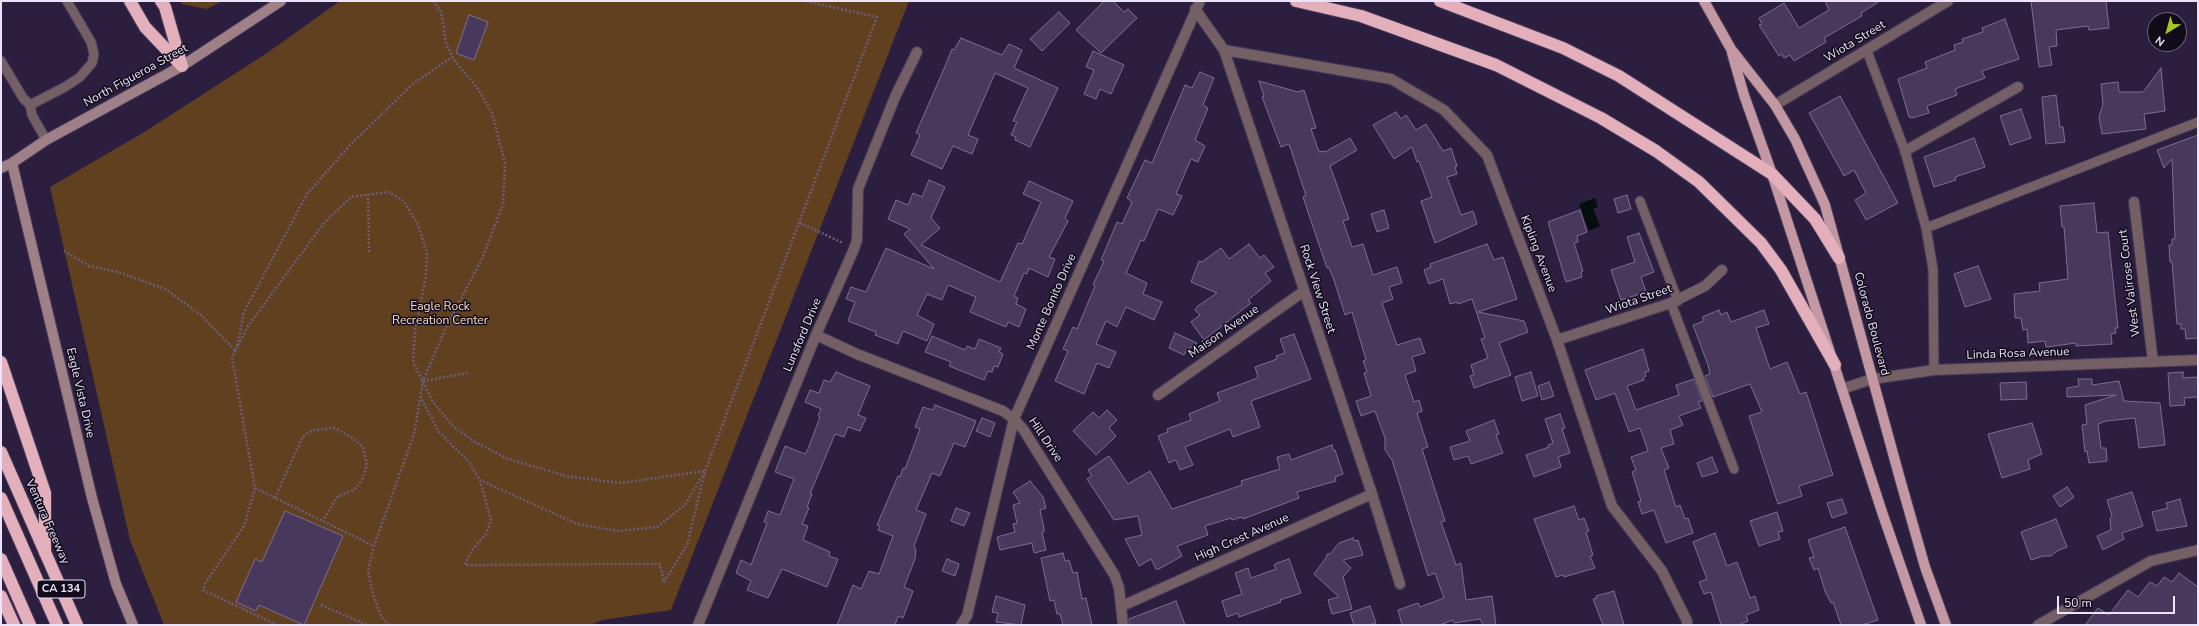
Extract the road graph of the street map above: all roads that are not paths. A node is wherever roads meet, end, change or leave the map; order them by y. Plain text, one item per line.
1 (67, 1) edge
2 (130, 1) edge
3 (161, 1) edge
4 (281, 1) edge
5 (1296, 1) edge
6 (1440, 1) edge
7 (1704, 1) edge
8 (1948, 1) edge
9 (1198, 5) edge
10 (1731, 49) junction
11 (1224, 50) junction
12 (1867, 51) junction
13 (917, 52) dead end
14 (1, 61) edge
15 (182, 66) junction
16 (2018, 87) dead end
17 (30, 105) junction
18 (1775, 105) junction
19 (2198, 122) edge
20 (46, 140) junction
21 (1905, 151) junction
22 (12, 163) junction
23 (1, 168) edge
24 (1772, 174) junction
25 (1640, 201) dead end
26 (2134, 202) dead end
27 (1926, 228) junction
28 (1839, 258) junction
29 (1722, 270) dead end
30 (1304, 291) junction
31 (1674, 302) junction
32 (816, 336) junction
33 (1557, 340) junction
34 (2198, 360) edge
35 (1, 362) edge
36 (2153, 362) junction
37 (1835, 365) junction
38 (1934, 370) junction
39 (1872, 379) junction
40 (1842, 389) junction
41 (1158, 395) dead end
42 (1014, 420) junction
43 (1, 452) edge
44 (1734, 469) dead end
45 (1372, 494) junction
46 (1, 498) edge
47 (2198, 550) edge
48 (45, 553) junction
49 (1, 559) edge
50 (1400, 584) dead end
51 (1, 596) edge
52 (1122, 606) junction
53 (14, 625) edge
54 (30, 625) edge
55 (57, 625) edge
56 (77, 625) edge
57 (133, 625) edge
58 (698, 625) edge
59 (961, 625) edge
60 (1123, 625) edge
61 (1687, 625) edge
62 (1921, 625) edge
63 (1946, 625) edge
64 (2038, 625) edge

1 - 17 lane
2 - 15 highway
3 - 15 highway
4 - 15 street, North Figueroa Street
5 - 37 highway
6 - 24 highway
7 - 10 main road, Colorado Boulevard
8 - 12 street, Wiota Street
9 - 11 street, Rock View Street
9 - 42 street, Monte Bonito Drive
10 - 18 main road, Colorado Boulevard
10 - 24 main road, Colorado Boulevard
11 - 30 street, Rock View Street
11 - 33 street, Kipling Avenue
12 - 18 street, Wiota Street
12 - 21 lane
13 - 32 street, Lunsford Drive
14 - 17 lane
15 - 20 street, North Figueroa Street
16 - 21 street
17 - 20 lane
18 - 28 main road, Colorado Boulevard
19 - 27 lane
20 - 22 street, North Figueroa Street
21 - 27 lane
22 - 23 street, North Figueroa Street
22 - 57 street, Eagle Vista Drive
24 - 28 highway
24 - 37 main road, Colorado Boulevard
25 - 31 lane
26 - 36 street, West Valirose Court
27 - 38 lane
28 - 39 main road, Colorado Boulevard
29 - 31 street, Wiota Street
30 - 41 street, Maison Avenue
30 - 45 street, Rock View Street
31 - 33 street, Wiota Street
31 - 44 lane
32 - 42 street, Hill Drive
32 - 58 street, Lunsford Drive
33 - 61 street, Kipling Avenue
34 - 36 street, Linda Rosa Avenue
35 - 48 highway
36 - 38 street, Linda Rosa Avenue
37 - 40 main road, Colorado Boulevard
38 - 39 street, Linda Rosa Avenue
39 - 40 street, Linda Rosa Avenue
39 - 63 main road, Colorado Boulevard
40 - 62 main road, Colorado Boulevard
42 - 52 street, Hill Drive
42 - 59 street, Monte Bonito Drive
43 - 48 highway, Ventura Freeway / CA 134
45 - 50 street, Rock View Street
45 - 52 street, High Crest Avenue
46 - 55 highway
47 - 64 street
48 - 56 highway, Ventura Freeway / CA 134
49 - 54 highway
51 - 53 highway
52 - 60 street, Hill Drive

